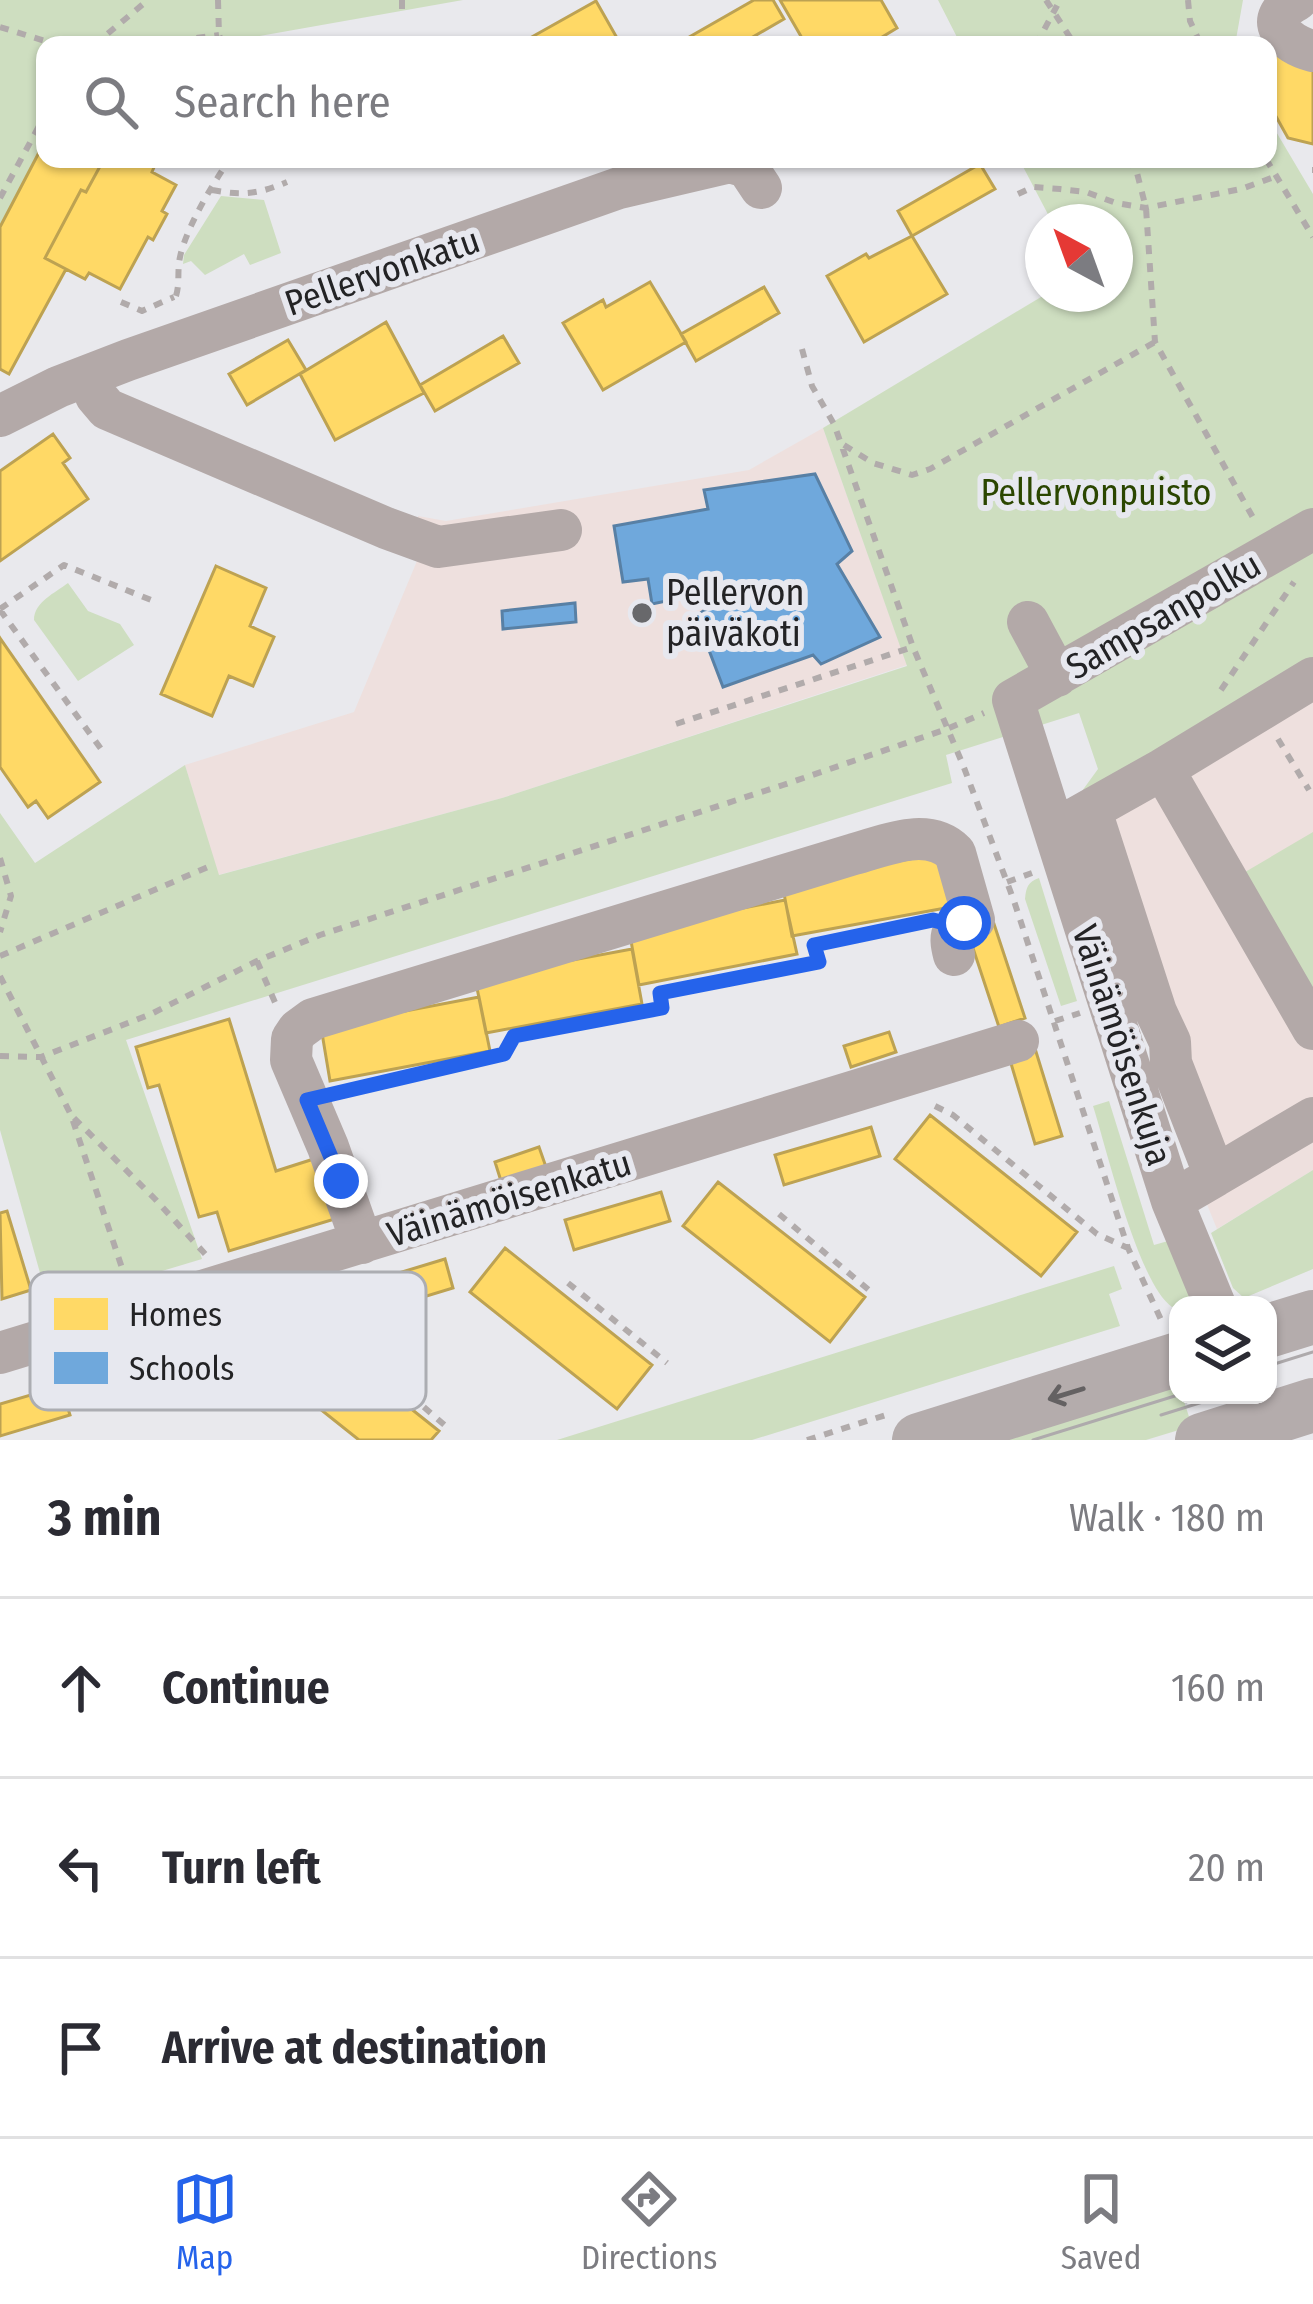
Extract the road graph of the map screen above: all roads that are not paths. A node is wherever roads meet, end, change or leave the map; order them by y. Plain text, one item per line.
1 (1297, 0) edge
2 (1313, 51) edge
3 (704, 168) edge
4 (748, 168) edge
5 (761, 188) dead end
6 (88, 376) junction
7 (0, 416) edge
8 (1313, 529) edge
9 (561, 530) dead end
10 (1028, 622) dead end
11 (1057, 676) junction
12 (1313, 678) edge
13 (1013, 700) joint
14 (1163, 769) junction
15 (1073, 820) junction
16 (955, 940) road end
17 (1313, 1029) edge
18 (1018, 1041) dead end
19 (1313, 1118) edge
20 (1215, 1176) junction
21 (1172, 1201) junction
22 (362, 1243) junction
23 (268, 1272) edge
24 (1211, 1296) edge
25 (1313, 1317) edge
26 (1277, 1327) edge
27 (1169, 1343) edge
28 (30, 1344) edge
29 (0, 1353) edge
30 (1313, 1405) edge
31 (1259, 1419) edge
32 (919, 1440) edge
33 (1202, 1440) edge

1 - 2 street
3 - 6 street, Pellervonkatu
4 - 5 street, Pellervonkatu
6 - 7 street, Pellervonkatu
6 - 9 street
8 - 11 street, Sampsanpolku
10 - 11 street
11 - 13 street, Sampsanpolku
12 - 14 street
13 - 15 street, Väinämöisenkuja
14 - 15 street
14 - 17 street
15 - 20 street
15 - 21 street, Väinämöisenkuja
16 - 22 street
18 - 22 street, Väinämöisenkatu
19 - 20 street
20 - 21 street
21 - 24 street, Väinämöisenkuja
22 - 23 street, Väinämöisenkatu
25 - 26 main road
27 -> 32 main road
28 - 29 street, Väinämöisenkatu
30 - 31 main road
31 - 33 main road

